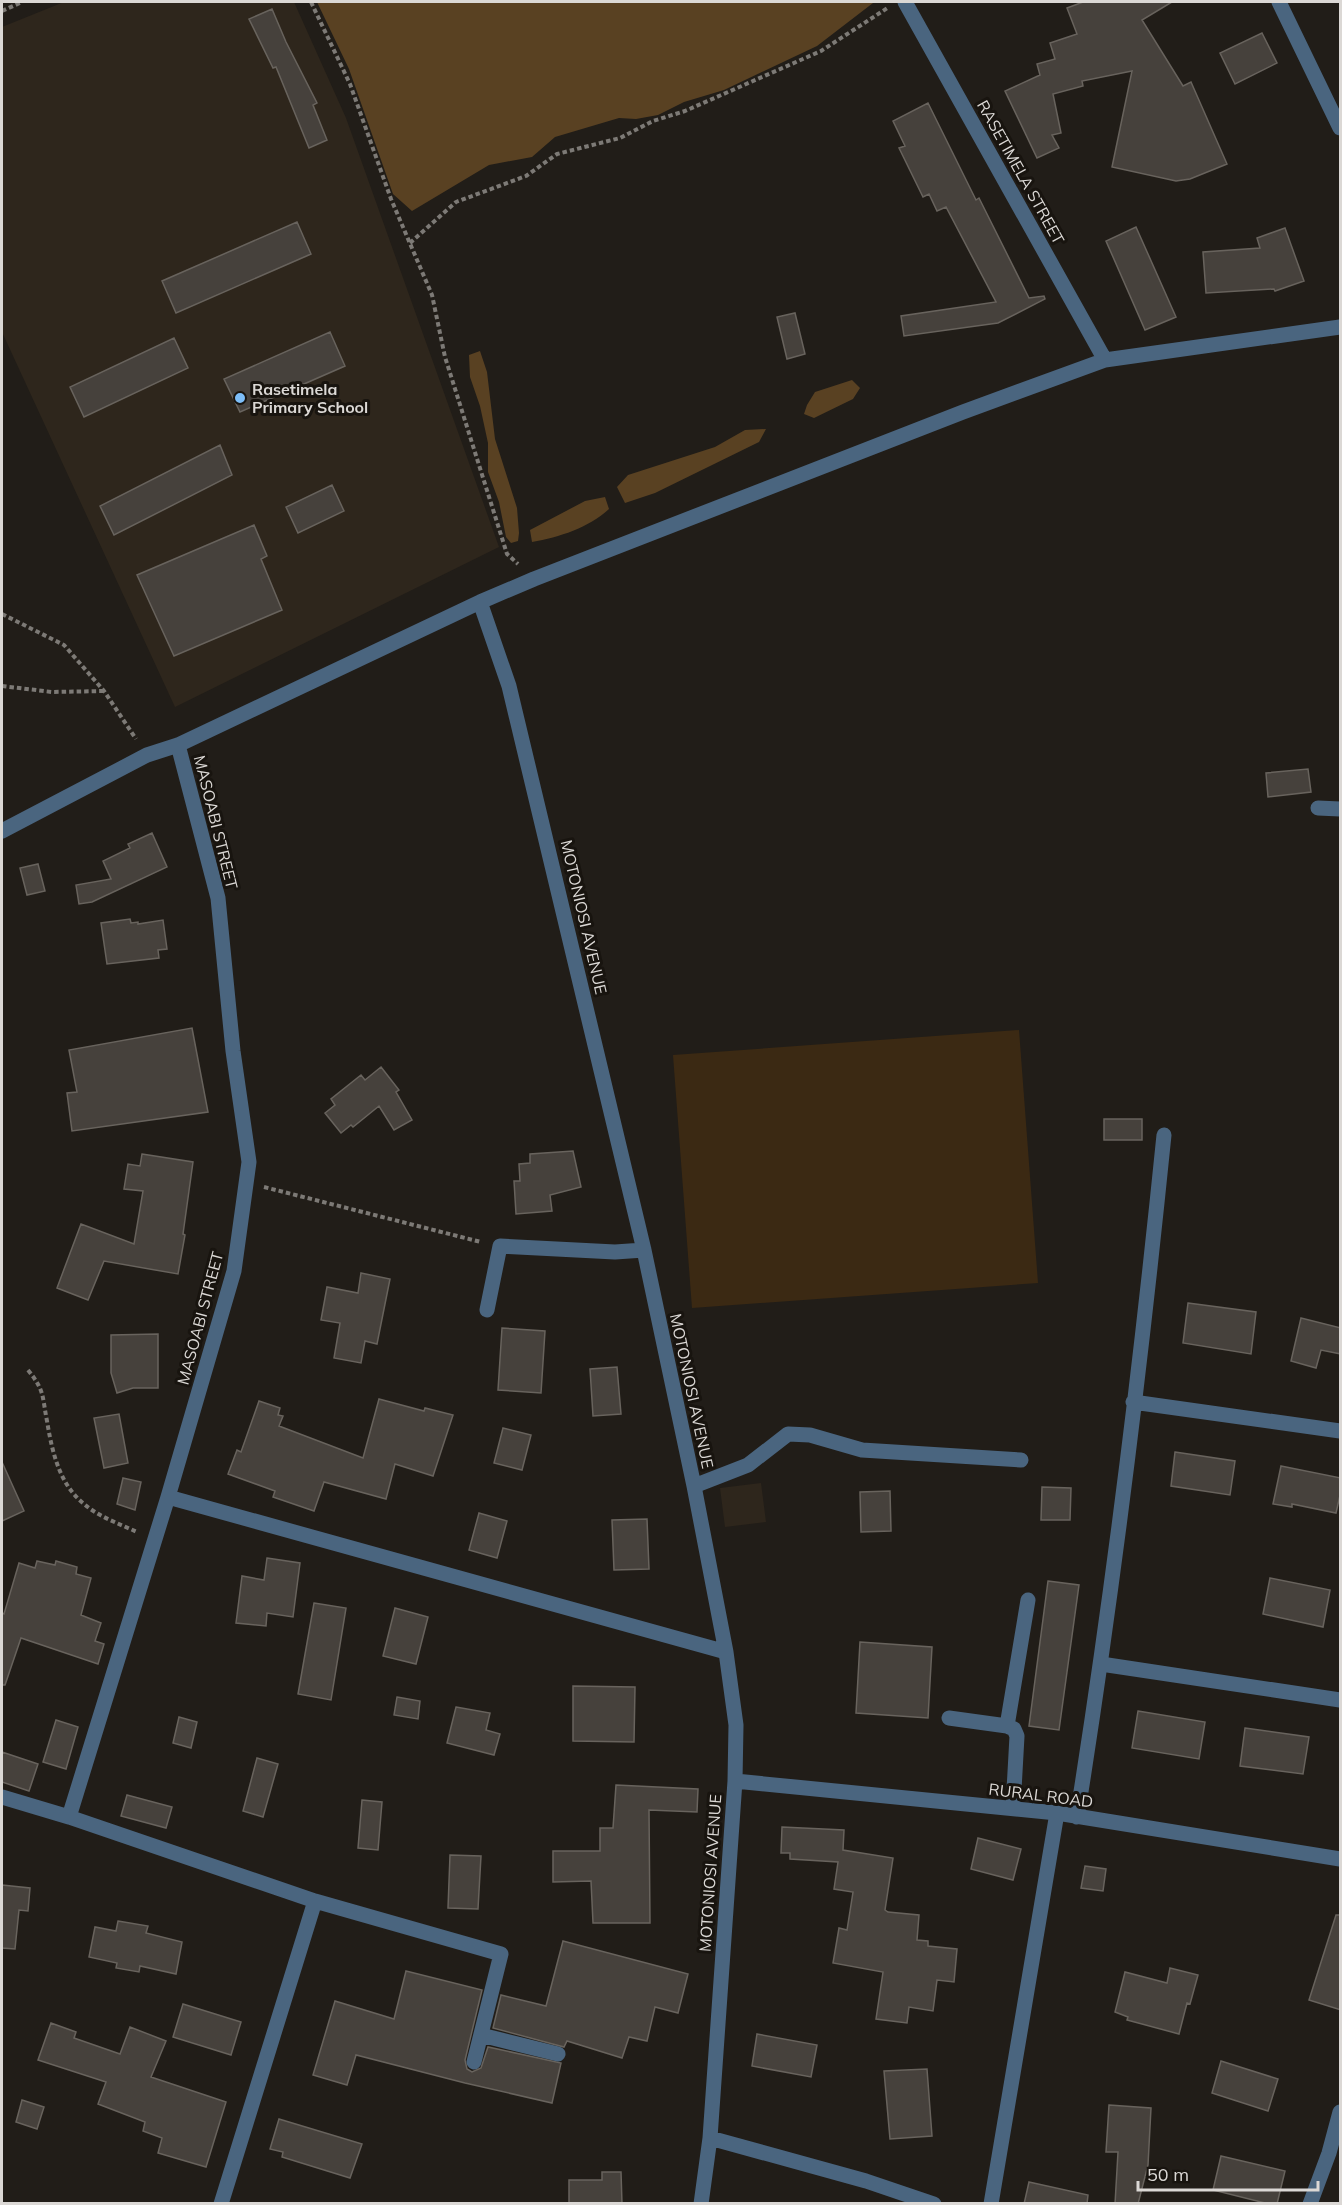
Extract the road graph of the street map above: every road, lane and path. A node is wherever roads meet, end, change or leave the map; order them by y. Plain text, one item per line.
1 (21, 2) edge
2 (311, 2) edge
3 (1279, 2) edge
4 (898, 4) edge
5 (2, 11) edge
6 (1341, 128) edge
7 (410, 243) junction
8 (1341, 327) edge
9 (1105, 360) junction
10 (534, 579) junction
11 (480, 602) junction
12 (2, 614) edge
13 (2, 686) edge
14 (104, 691) junction
15 (178, 745) junction
16 (147, 754) junction
17 (1318, 808) dead end
18 (1341, 808) edge
19 (2, 831) edge
20 (1164, 1135) dead end
21 (246, 1182) junction
22 (500, 1246) junction
23 (644, 1250) junction
24 (487, 1310) dead end
25 (28, 1370) dead end
26 (1133, 1402) junction
27 (1341, 1431) edge
28 (1021, 1460) dead end
29 (693, 1486) junction
30 (168, 1497) junction
31 (154, 1541) junction
32 (1028, 1600) dead end
33 (726, 1652) junction
34 (1101, 1664) junction
35 (1341, 1700) edge
36 (949, 1719) dead end
37 (1007, 1726) junction
38 (735, 1780) junction
39 (2, 1797) edge
40 (1013, 1808) junction
41 (1057, 1813) junction
42 (69, 1817) junction
43 (1077, 1817) junction
44 (1341, 1859) edge
45 (315, 1901) junction
46 (481, 2035) junction
47 (558, 2054) dead end
48 (474, 2062) dead end
49 (1341, 2112) edge
50 (710, 2138) junction
51 (221, 2204) edge
52 (701, 2204) edge
53 (934, 2204) edge
54 (991, 2204) edge
55 (1310, 2204) edge

1 - 5 path
2 - 7 path
3 - 6 street
4 - 7 path
4 - 9 street, RASETIMELA STREET
7 - 10 path
8 - 9 street
9 - 10 street
10 - 11 street
11 - 15 street
11 - 23 street, MOTONIOSI AVENUE
12 - 14 path
13 - 14 path
14 - 16 path
15 - 16 street
15 - 21 street, MASOABI STREET
16 - 19 street
17 - 18 street
20 - 26 street
21 - 22 path
21 - 30 street, MASOABI STREET
22 - 23 street
22 - 24 street
23 - 29 street, MOTONIOSI AVENUE
25 - 31 path
26 - 27 street
26 - 34 street
28 - 29 street
29 - 33 street, MOTONIOSI AVENUE
30 - 31 street, MASOABI STREET
30 - 33 street
31 - 42 street, MASOABI STREET
32 - 37 street
33 - 38 street, MOTONIOSI AVENUE
34 - 35 street
34 - 43 street
36 - 37 street
37 - 40 street
38 - 40 street, RURAL ROAD
38 - 50 street, MOTONIOSI AVENUE
39 - 42 street
40 - 41 street, RURAL ROAD
41 - 43 street, RURAL ROAD
41 - 54 street
42 - 45 street
43 - 44 street, RURAL ROAD
45 - 46 street
45 - 51 street
46 - 47 street
46 - 48 street
49 - 55 street
50 - 52 street, MOTONIOSI AVENUE
50 - 53 street

